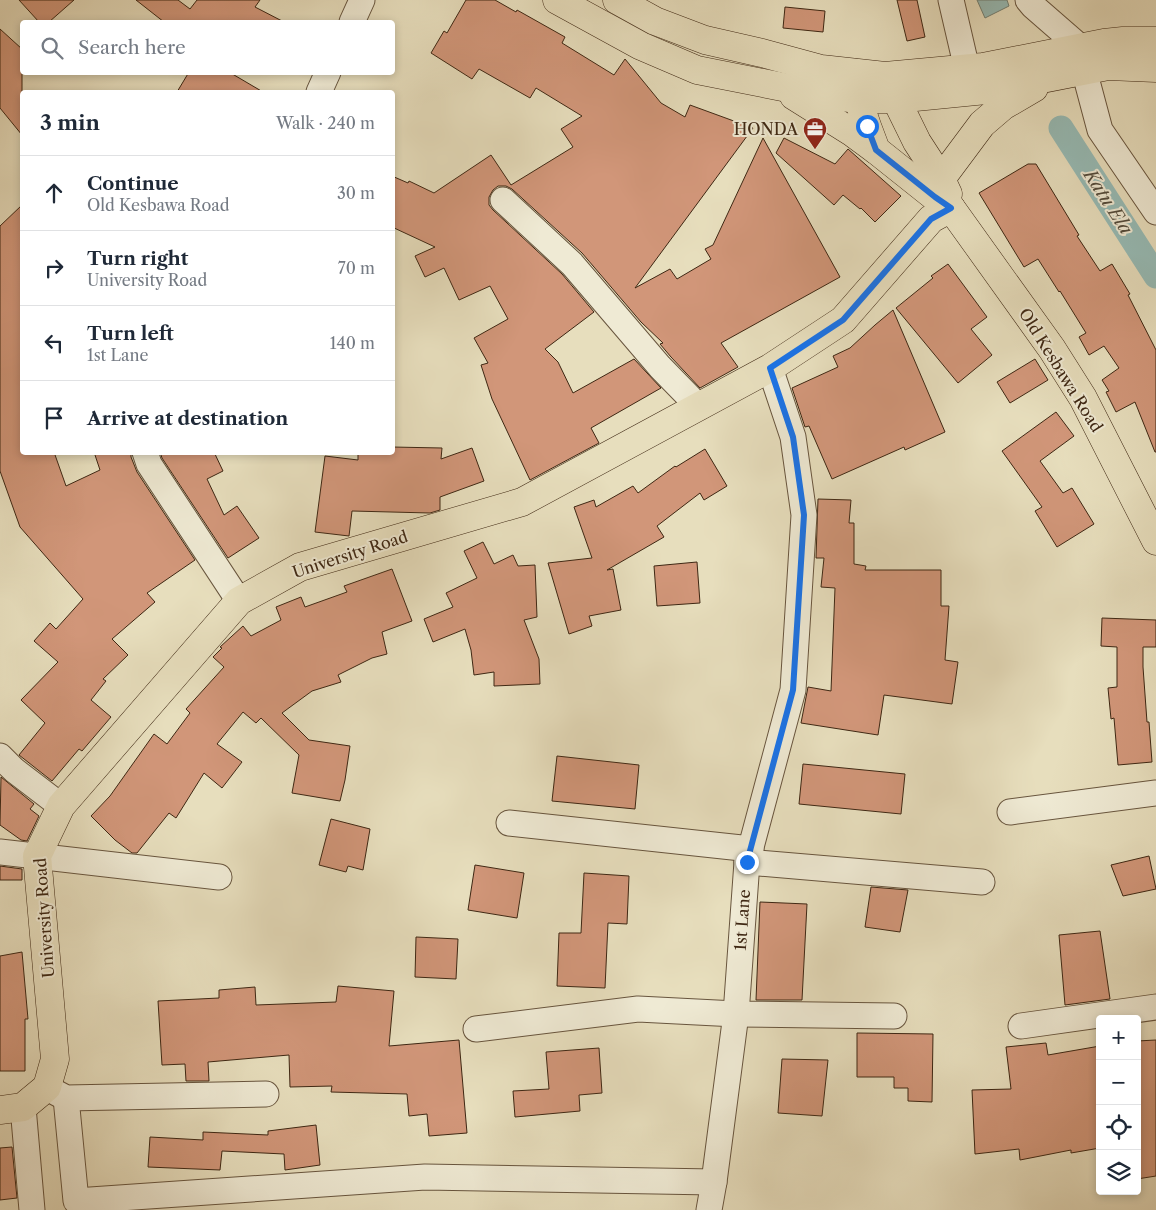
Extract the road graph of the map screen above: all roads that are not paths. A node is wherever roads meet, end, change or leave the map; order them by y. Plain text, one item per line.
1 (362, 0) edge
2 (557, 0) edge
3 (617, 0) edge
4 (951, 0) edge
5 (1028, 0) edge
6 (353, 20) edge
7 (1156, 41) edge
8 (1082, 59) junction
9 (1156, 68) edge
10 (967, 69) junction
11 (855, 73) junction
12 (327, 75) edge
13 (1050, 78) junction
14 (781, 87) junction
15 (890, 87) junction
16 (320, 90) edge
17 (858, 99) junction
18 (876, 150) junction
19 (941, 180) junction
20 (503, 200) dead end
21 (951, 208) junction
22 (1156, 212) edge
23 (770, 368) junction
24 (699, 407) junction
25 (146, 455) edge
26 (1156, 541) edge
27 (239, 601) junction
28 (0, 756) edge
29 (1156, 793) edge
30 (61, 806) junction
31 (1010, 812) dead end
32 (509, 824) dead end
33 (0, 852) edge
34 (37, 856) junction
35 (749, 856) junction
36 (219, 877) dead end
37 (982, 882) dead end
38 (1156, 1007) edge
39 (736, 1014) junction
40 (894, 1016) dead end
41 (1021, 1026) dead end
42 (476, 1029) dead end
43 (56, 1093) junction
44 (266, 1094) dead end
45 (11, 1108) edge
46 (714, 1182) junction
47 (32, 1210) edge
48 (709, 1210) edge

1 - 6 street
2 - 14 main road
3 - 11 main road
4 - 10 street
5 - 8 street
7 - 8 main road
8 - 9 main road
8 - 10 main road
8 - 13 main road
8 - 22 street
10 - 15 main road
11 - 15 main road
11 - 17 main road
12 - 16 street
13 - 15 main road
13 - 19 main road
14 - 17 main road
14 - 18 main road, Old Kesbawa Road
15 - 17 main road
15 - 19 main road, Old Kesbawa Road
17 - 18 main road
18 - 21 main road, Old Kesbawa Road
19 - 21 main road, Old Kesbawa Road
20 - 24 street
21 - 23 main road, University Road
21 - 26 main road, Old Kesbawa Road
23 - 24 main road, University Road
23 - 35 street, 1st Lane
24 - 27 main road, University Road
25 - 27 street
27 - 30 main road, University Road
28 - 30 street
29 - 31 street
30 - 34 main road, University Road
32 - 35 street
33 - 34 street
34 - 36 street
34 - 43 main road, University Road
35 - 37 street
35 - 39 street, 1st Lane
38 - 41 street
39 - 40 street
39 - 42 street
39 - 46 street, 1st Lane
43 - 44 street
43 - 45 main road
43 - 46 street
45 - 47 street
46 - 48 street, 1st Lane

